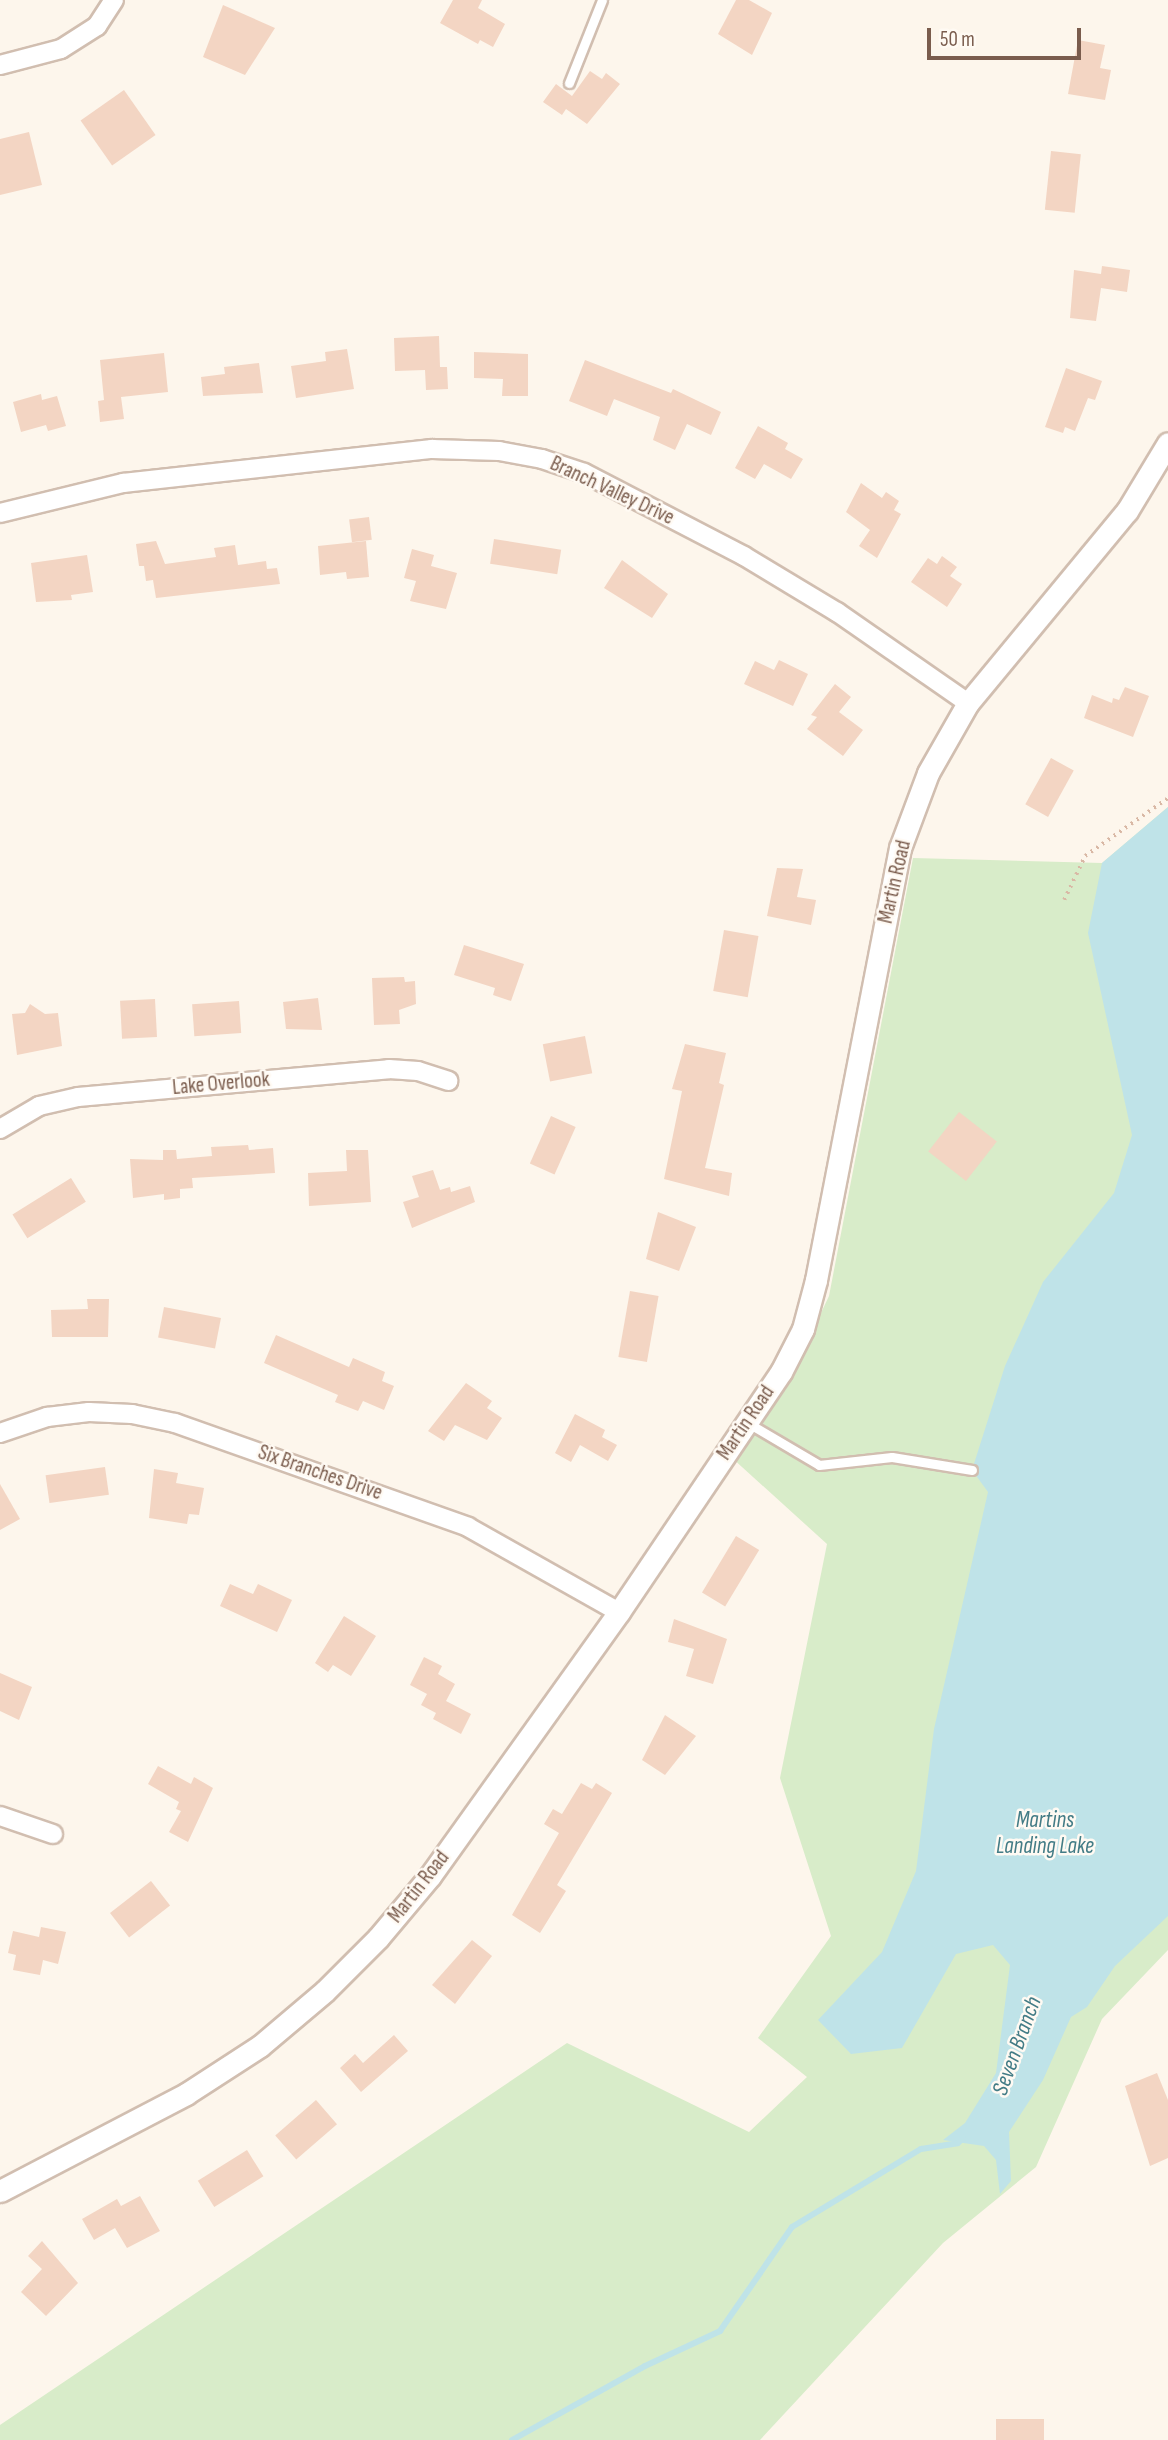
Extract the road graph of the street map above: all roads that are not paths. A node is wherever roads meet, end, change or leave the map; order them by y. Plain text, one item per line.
1 (114, 0) edge
2 (602, 0) edge
3 (0, 65) edge
4 (569, 83) dead end
5 (1168, 443) edge
6 (0, 513) edge
7 (968, 703) junction
8 (449, 1081) dead end
9 (0, 1129) edge
10 (747, 1422) junction
11 (2, 1426) edge
12 (972, 1470) dead end
13 (620, 1612) junction
14 (0, 1816) edge
15 (53, 1835) dead end
16 (0, 2190) edge

1 - 3 street
2 - 4 lane
5 - 7 street, Martin Road
6 - 7 street, Branch Valley Drive
7 - 10 street, Martin Road
8 - 9 street, Lake Overlook
10 - 12 lane
10 - 13 street, Martin Road
11 - 13 street, Six Branches Drive
13 - 16 street, Martin Road
14 - 15 street

